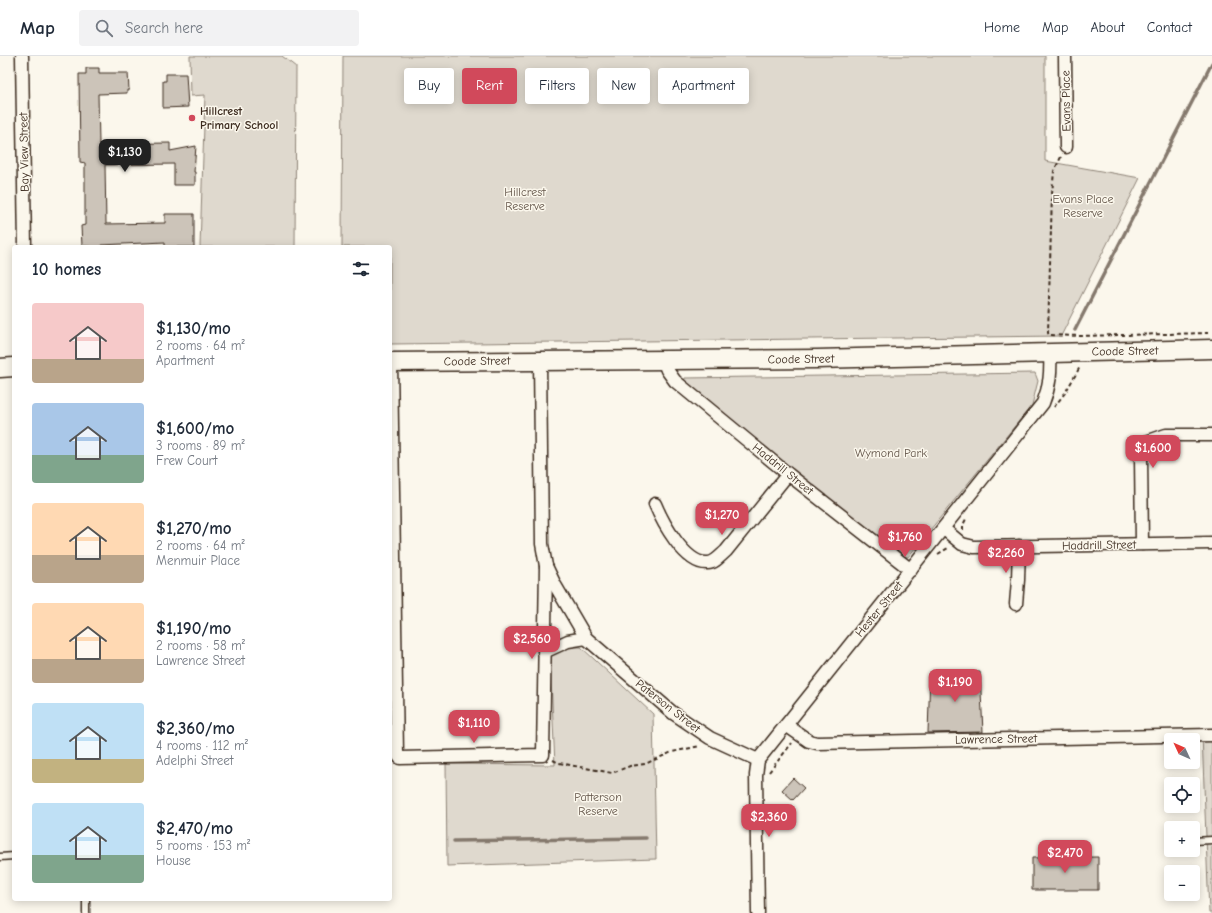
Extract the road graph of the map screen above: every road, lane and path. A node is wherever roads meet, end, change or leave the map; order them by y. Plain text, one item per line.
1 (22, 56) edge
2 (1065, 56) edge
3 (1066, 147) joint
4 (25, 245) edge
5 (1210, 341) edge
6 (1050, 353) junction
7 (540, 360) junction
8 (663, 360) junction
9 (392, 362) edge
10 (12, 367) edge
11 (0, 368) edge
12 (1212, 435) edge
13 (788, 474) junction
14 (655, 504) dead end
15 (944, 529) junction
16 (1212, 543) edge
17 (1142, 544) junction
18 (1019, 546) junction
19 (392, 558) edge
20 (546, 566) junction
21 (911, 570) junction
22 (1016, 604) dead end
23 (586, 638) junction
24 (544, 652) junction
25 (786, 725) junction
26 (1212, 735) edge
27 (710, 738) junction
28 (393, 754) edge
29 (543, 755) junction
30 (758, 760) junction
31 (1212, 840) edge
32 (1200, 841) edge
33 (12, 856) edge
34 (0, 857) edge
35 (86, 901) edge
36 (86, 913) edge
37 (758, 913) edge

1 - 4 street, Bay View Street
2 - 3 street, Evans Place
3 - 5 path
5 - 6 main road, Coode Street
6 - 8 main road, Coode Street
6 - 15 street, Hester Street
7 - 8 main road, Coode Street
7 - 9 main road, Coode Street
7 - 20 street, Paterson Street
8 - 13 street, Haddrill Street
10 - 11 main road
12 - 17 street
13 - 14 street
13 - 21 street, Haddrill Street
15 - 18 street, Haddrill Street
15 - 21 street, Hester Street
16 - 17 street, Haddrill Street
17 - 18 street, Haddrill Street
18 - 22 street
19 - 28 street
20 - 23 street, Paterson Street
20 - 24 street, Paterson Street
21 - 25 street, Hester Street
23 - 24 street
23 - 27 street, Paterson Street
24 - 29 street, Paterson Street
25 - 26 street, Lawrence Street
25 - 30 street, Hester Street
27 - 29 path
27 - 30 street, Paterson Street
28 - 29 street
30 - 37 street
31 - 32 lane
33 - 34 lane
35 - 36 lane

